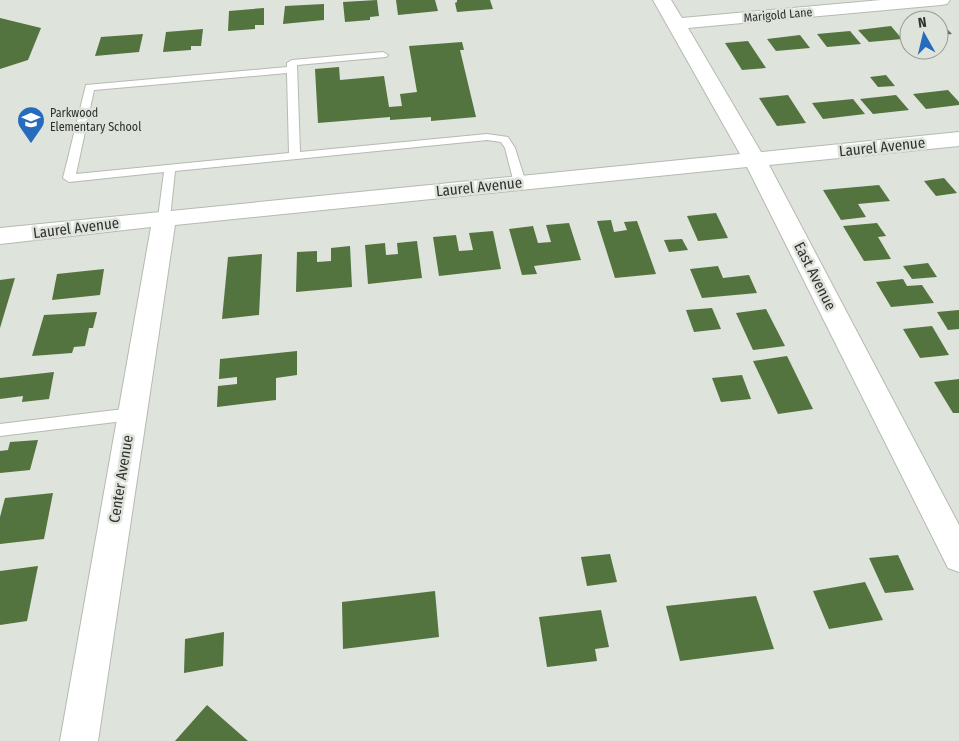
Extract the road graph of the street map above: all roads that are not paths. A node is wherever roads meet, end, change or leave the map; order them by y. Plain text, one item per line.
1 (662, 0) edge
2 (941, 0) edge
3 (675, 24) junction
4 (383, 55) dead end
5 (292, 70) junction
6 (959, 139) edge
7 (295, 156) junction
8 (755, 160) junction
9 (170, 168) junction
10 (520, 183) junction
11 (164, 218) junction
12 (0, 236) edge
13 (132, 414) junction
14 (0, 430) edge
15 (959, 558) edge
16 (78, 741) edge

1 - 3 street, East Avenue
2 - 3 street, Marigold Lane
3 - 8 street, East Avenue
4 - 5 lane
5 - 7 lane
5 - 9 lane
6 - 8 street, Laurel Avenue
7 - 9 lane
7 - 10 lane
8 - 10 street, Laurel Avenue
8 - 15 street, East Avenue
9 - 11 lane
10 - 11 street, Laurel Avenue
11 - 12 street, Laurel Avenue
11 - 13 street, Center Avenue
13 - 14 lane
13 - 16 street, Center Avenue

